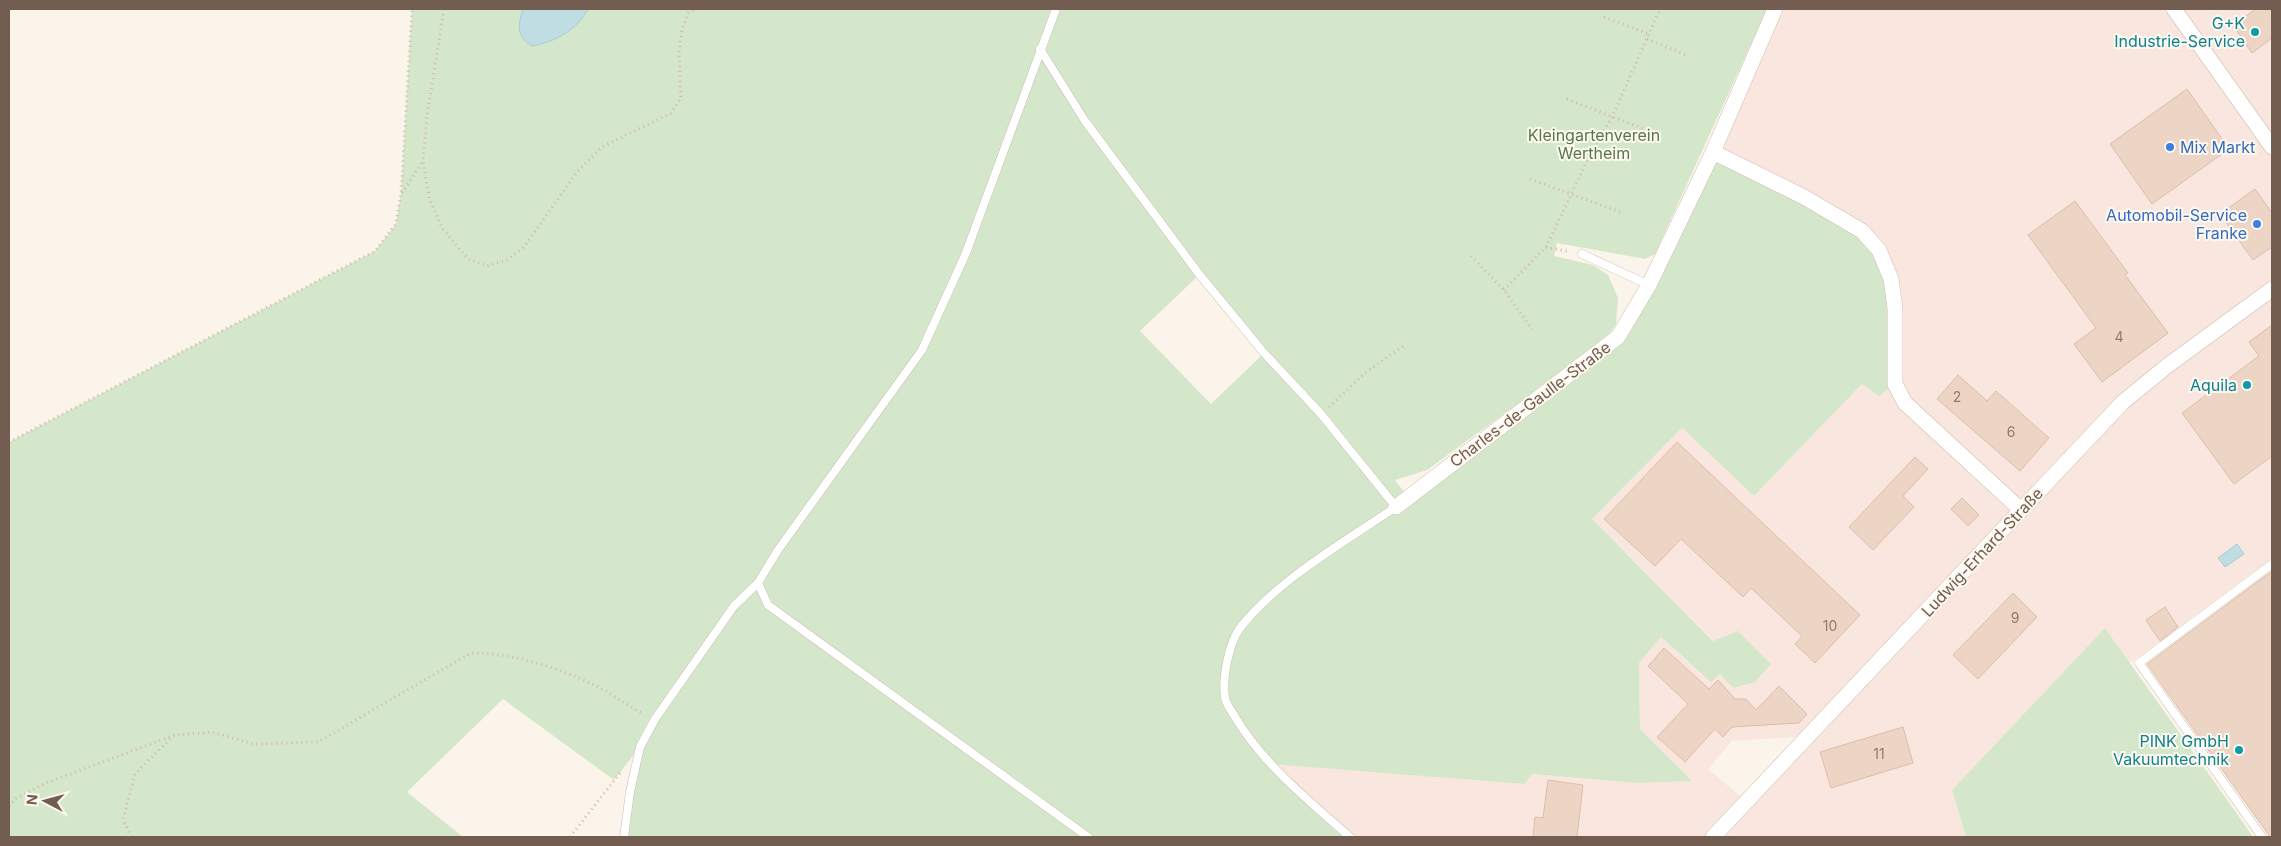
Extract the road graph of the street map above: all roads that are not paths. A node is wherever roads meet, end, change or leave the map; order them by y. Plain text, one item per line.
1 (1056, 9) edge
2 (1776, 9) edge
3 (2174, 9) edge
4 (1040, 50) junction
5 (2272, 147) edge
6 (1713, 152) junction
7 (1582, 254) road end
8 (1649, 285) junction
9 (2272, 289) edge
10 (1396, 507) junction
11 (2021, 510) junction
12 (2272, 564) edge
13 (758, 583) junction
14 (624, 837) edge
15 (1088, 837) edge
16 (1350, 837) edge
17 (1713, 837) edge
18 (2262, 837) edge

1 - 4 lane
2 - 6 street, Charles-de-Gaulle-Straße
3 - 5 street
4 - 10 lane
4 - 13 lane
6 - 8 street, Charles-de-Gaulle-Straße
6 - 11 street
7 - 8 lane
8 - 10 street, Charles-de-Gaulle-Straße
9 - 11 street, Ludwig-Erhard-Straße
10 - 16 lane
11 - 17 street, Ludwig-Erhard-Straße
12 - 18 lane
13 - 14 lane
13 - 15 lane

